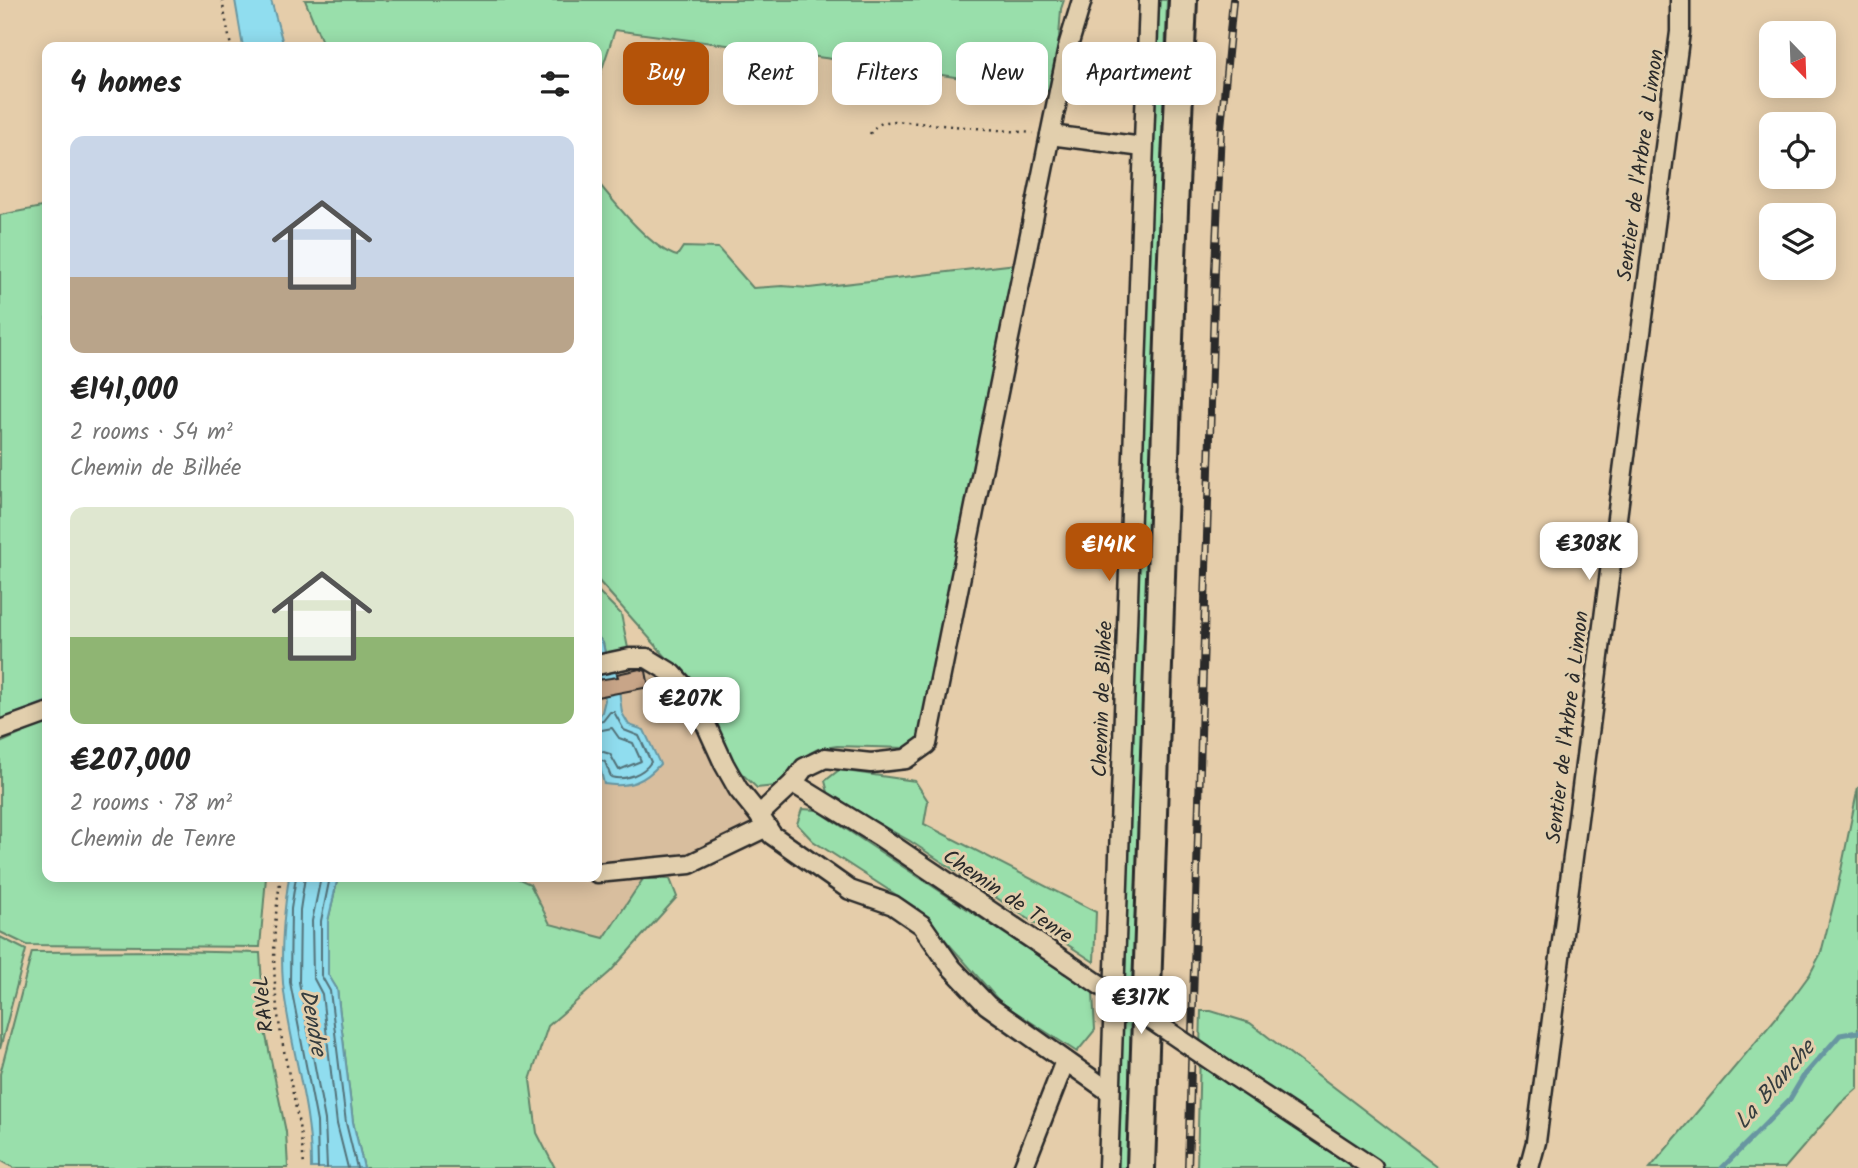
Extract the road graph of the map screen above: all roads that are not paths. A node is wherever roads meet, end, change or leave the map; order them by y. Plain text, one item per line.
1 (1082, 0) edge
2 (1149, 0) edge
3 (1183, 0) edge
4 (1680, 0) edge
5 (1050, 135) junction
6 (1143, 147) junction
7 (605, 663) edge
8 (42, 715) edge
9 (0, 730) edge
10 (793, 783) junction
11 (763, 821) junction
12 (602, 873) edge
13 (1065, 1061) junction
14 (1110, 1092) junction
15 (1023, 1168) edge
16 (1108, 1168) edge
17 (1141, 1168) edge
18 (1373, 1168) edge
19 (1529, 1168) edge

1 - 5 street
2 - 6 street, Chemin de Bilhée
3 - 17 highway
4 - 19 street, Sentier de l'Arbre à Limon
5 - 6 street
5 - 10 street
6 - 14 street, Chemin de Bilhée
7 - 11 street
8 - 9 street
10 - 11 street
10 - 18 street, Chemin de Tenre, bridge
11 - 12 street
11 - 13 street
13 - 14 street
13 - 15 street
14 - 16 street, Chemin de Bilhée

